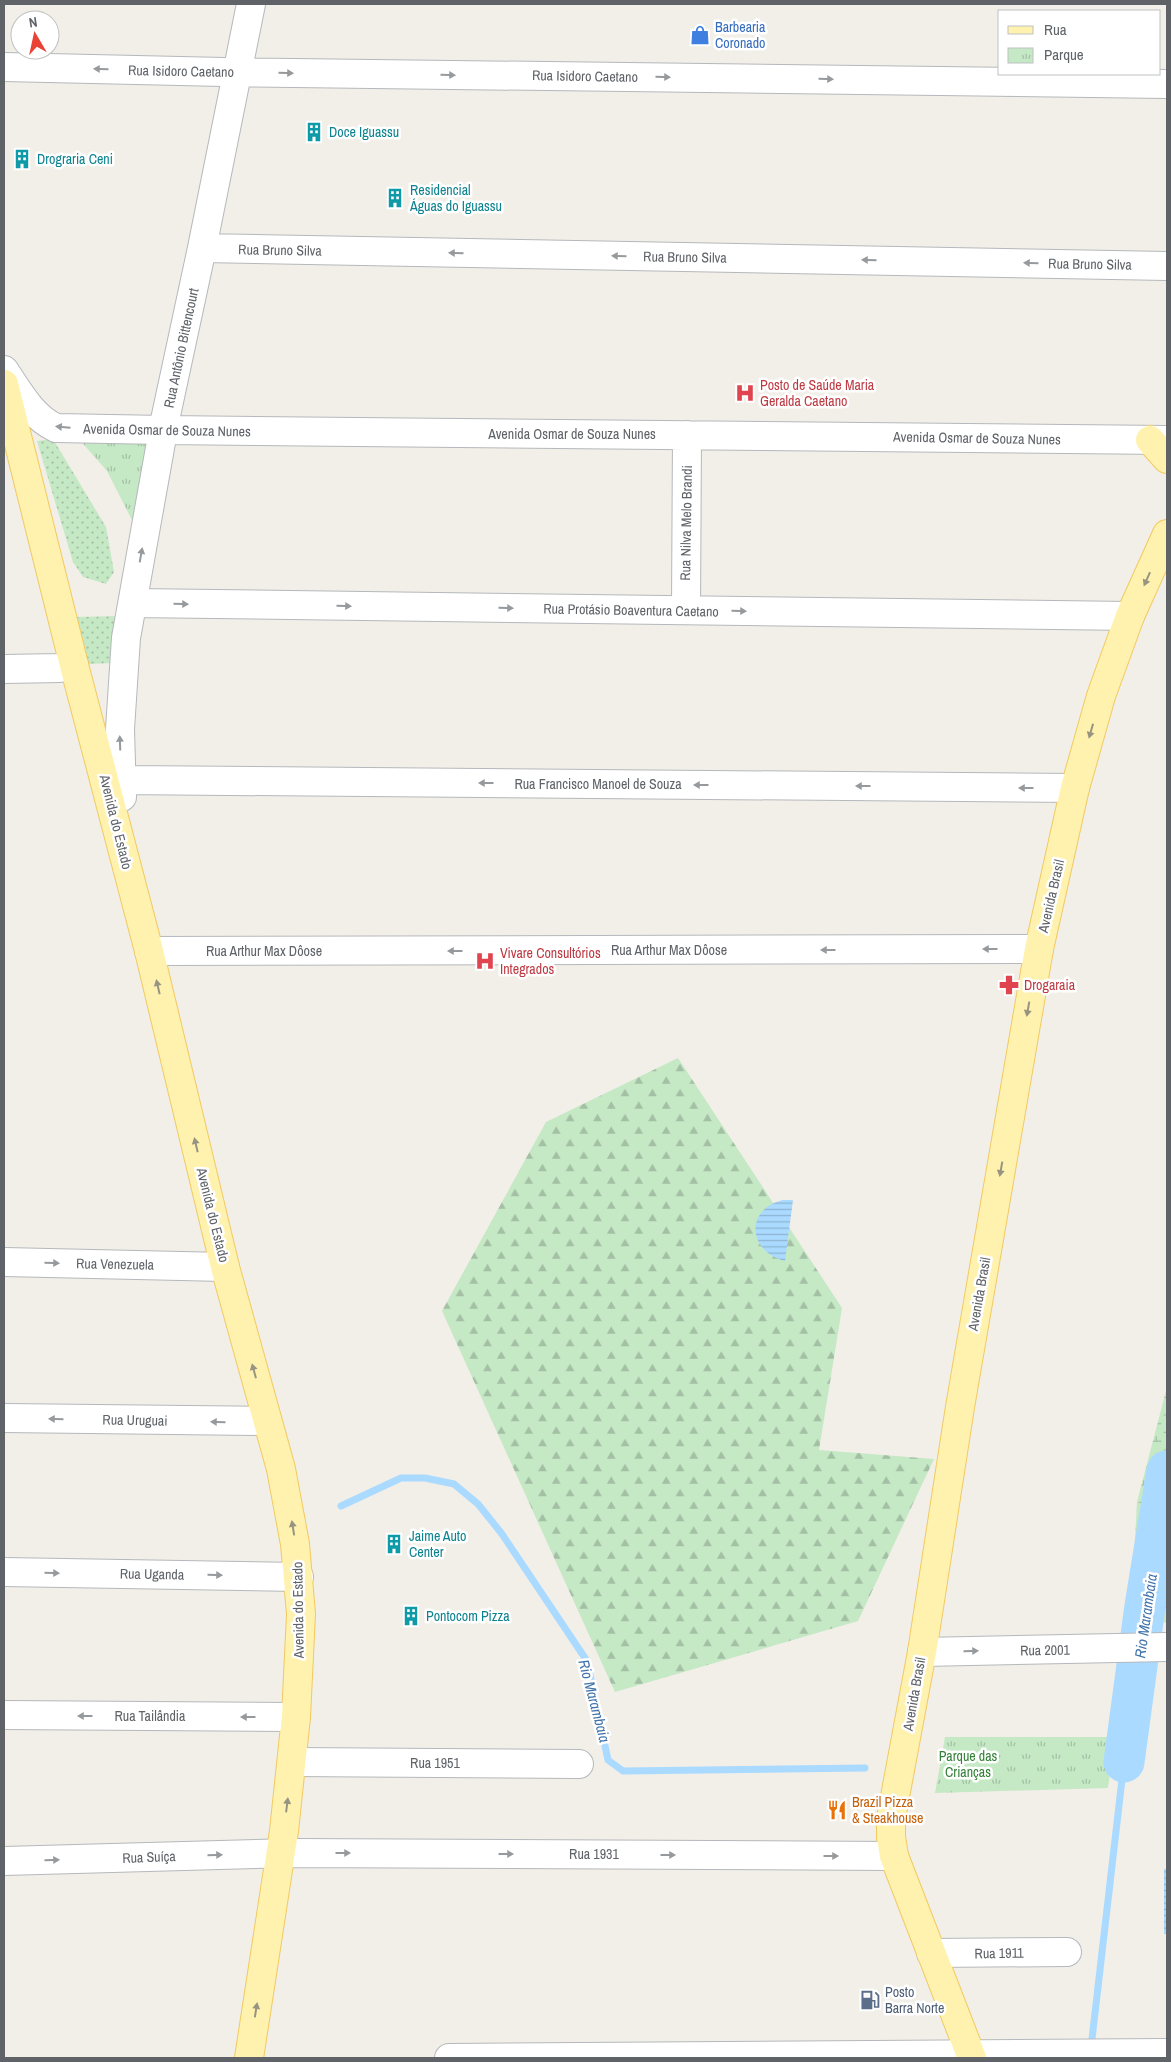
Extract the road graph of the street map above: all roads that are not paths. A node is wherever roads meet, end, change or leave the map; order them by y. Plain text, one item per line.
1 (251, 4) edge
2 (4, 67) edge
3 (237, 72) junction
4 (1167, 84) edge
5 (202, 248) junction
6 (1167, 266) edge
7 (4, 370) edge
8 (4, 384) edge
9 (8, 425) edge
10 (164, 430) junction
11 (687, 435) junction
12 (1162, 446) edge
13 (1167, 534) edge
14 (132, 603) junction
15 (686, 610) junction
16 (1130, 616) junction
17 (74, 665) junction
18 (4, 669) edge
19 (122, 780) junction
20 (1074, 788) junction
21 (122, 844) junction
22 (1039, 949) junction
23 (150, 951) junction
24 (4, 1262) edge
25 (225, 1268) junction
26 (4, 1418) edge
27 (267, 1421) junction
28 (4, 1572) edge
29 (299, 1576) junction
30 (1167, 1648) edge
31 (922, 1652) junction
32 (4, 1715) edge
33 (296, 1717) junction
34 (292, 1762) junction
35 (579, 1764) dead end
36 (287, 1853) junction
37 (894, 1856) junction
38 (4, 1861) edge
39 (1067, 1952) dead end
40 (931, 1954) junction
41 (1167, 2053) edge
42 (971, 2056) edge
43 (1129, 2056) edge
44 (249, 2058) edge
45 (449, 2058) edge
46 (472, 2058) edge

1 - 3 street, Rua Antônio Bittencourt
3 -> 2 street, Rua Isidoro Caetano
3 -> 4 street, Rua Isidoro Caetano
3 - 5 street, Rua Antônio Bittencourt
6 -> 5 street, Rua Bruno Silva
5 - 10 street, Rua Antônio Bittencourt
10 -> 7 street, Avenida Osmar de Souza Nunes
8 - 9 main road, Avenida do Estado
9 - 17 main road, Avenida do Estado
10 - 11 street, Avenida Osmar de Souza Nunes
14 -> 10 street, Rua Antônio Bittencourt
11 - 12 street, Avenida Osmar de Souza Nunes
11 - 15 street, Rua Nilva Melo Brandi
13 -> 16 main road, Avenida Brasil
14 -> 15 street, Rua Protásio Boaventura Caetano
19 -> 14 street, Rua Antônio Bittencourt
15 -> 16 street, Rua Protásio Boaventura Caetano
16 -> 20 main road, Avenida Brasil
17 - 18 street
17 - 21 main road, Avenida do Estado
20 -> 19 street, Rua Francisco Manoel de Souza
19 - 21 street, Rua Antônio Bittencourt
20 - 22 main road, Avenida Brasil
21 - 23 main road, Avenida do Estado
22 -> 23 street, Rua Arthur Max Dôose
22 -> 31 main road, Avenida Brasil
25 -> 23 main road, Avenida do Estado
24 -> 25 street, Rua Venezuela
27 -> 25 main road, Avenida do Estado
27 -> 26 street, Rua Uruguai
29 -> 27 main road, Avenida do Estado
28 -> 29 street, Rua Uganda
29 - 33 main road, Avenida do Estado
31 -> 30 street, Rua 2001
31 - 37 main road, Avenida Brasil
33 -> 32 street, Rua Tailândia
33 - 34 main road, Avenida do Estado
34 - 35 street, Rua 1951
36 -> 34 main road, Avenida do Estado
36 -> 37 street, Rua 1931
38 -> 36 street, Rua Suíça
44 -> 36 main road, Avenida do Estado
37 - 40 main road, Avenida Brasil
39 - 40 street, Rua 1911
40 - 42 main road, Avenida Brasil
41 - 43 street
42 - 43 street
42 - 46 street
45 - 46 street

